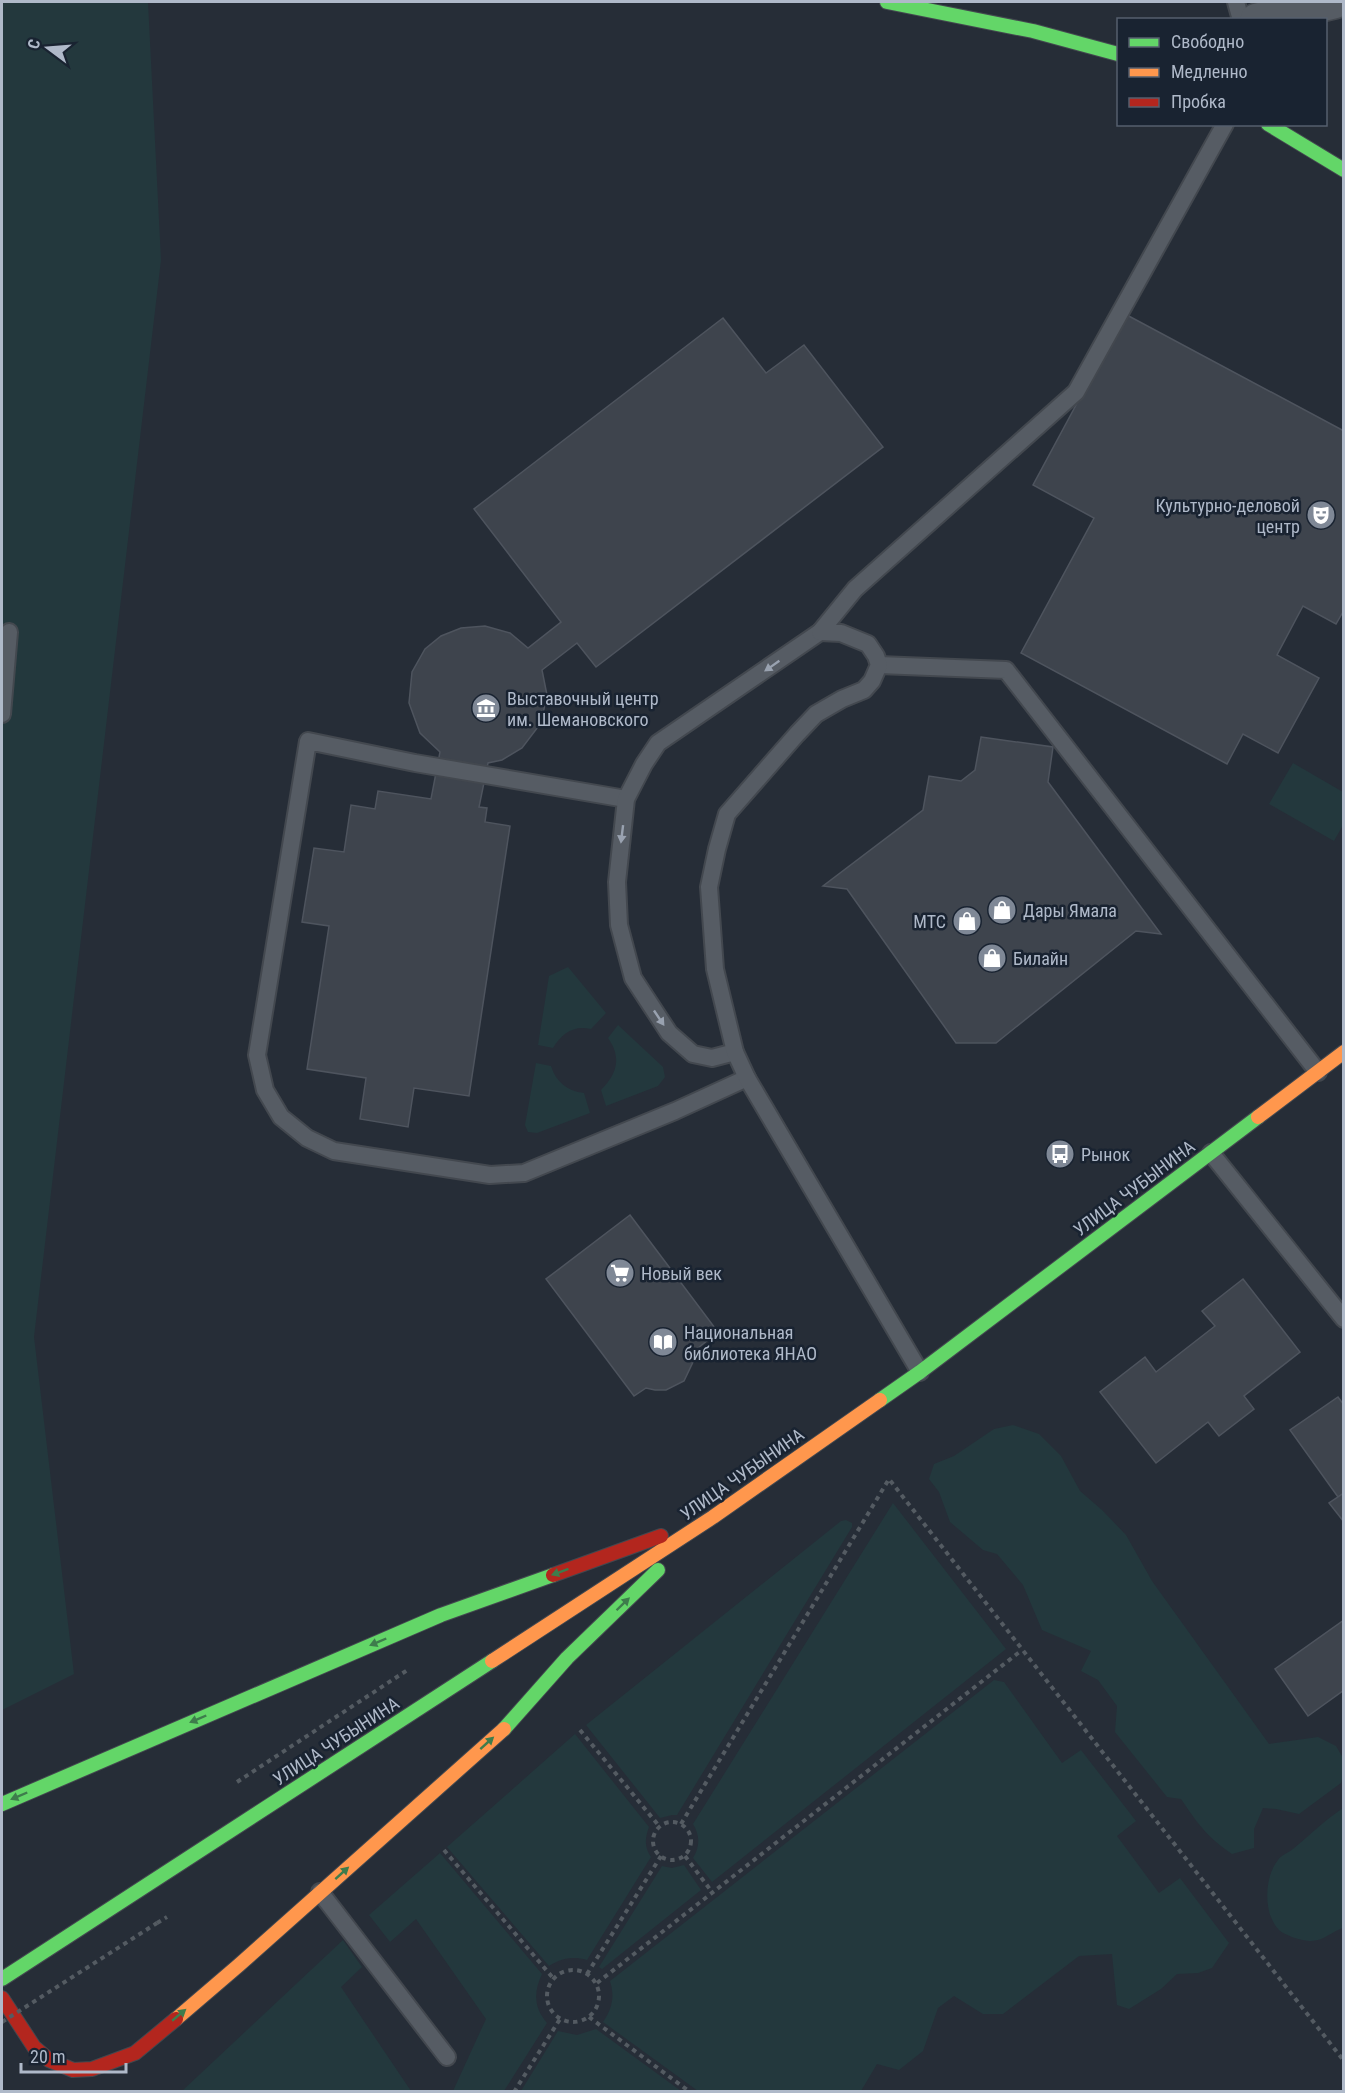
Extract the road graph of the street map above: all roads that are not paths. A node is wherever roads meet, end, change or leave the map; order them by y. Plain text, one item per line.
1 (887, 2) edge
2 (1236, 2) edge
3 (1334, 2) edge
4 (1240, 18) edge
5 (1266, 18) edge
6 (1024, 28) junction
7 (1117, 37) edge
8 (1117, 53) edge
9 (1224, 126) edge
10 (1287, 130) edge
11 (1344, 170) edge
12 (9, 632) dead end
13 (820, 632) junction
14 (879, 665) junction
15 (2, 714) edge
16 (626, 799) junction
17 (735, 1052) junction
18 (1344, 1052) edge
19 (1318, 1072) junction
20 (747, 1078) junction
21 (1211, 1153) junction
22 (1344, 1319) edge
23 (920, 1372) junction
24 (713, 1516) junction
25 (2, 1803) edge
26 (320, 1892) junction
27 (2, 1979) edge
28 (2, 1998) edge
29 (447, 2057) dead end

1 - 6 street
2 - 4 lane
3 - 5 street
6 - 7 street
6 - 8 street
9 - 13 lane
10 - 11 street
12 - 15 lane
13 - 14 lane
13 -> 16 lane
14 - 17 lane
14 - 19 lane
16 -> 17 lane
16 - 20 lane
17 - 20 lane
18 - 19 street, УЛИЦА ЧУБЫНИНА
19 - 21 street, УЛИЦА ЧУБЫНИНА
20 - 23 lane
21 - 22 lane
21 - 23 street, УЛИЦА ЧУБЫНИНА
23 - 24 street, УЛИЦА ЧУБЫНИНА
24 -> 25 street
26 -> 24 street
24 - 27 street, УЛИЦА ЧУБЫНИНА
28 -> 26 street
26 - 29 lane

